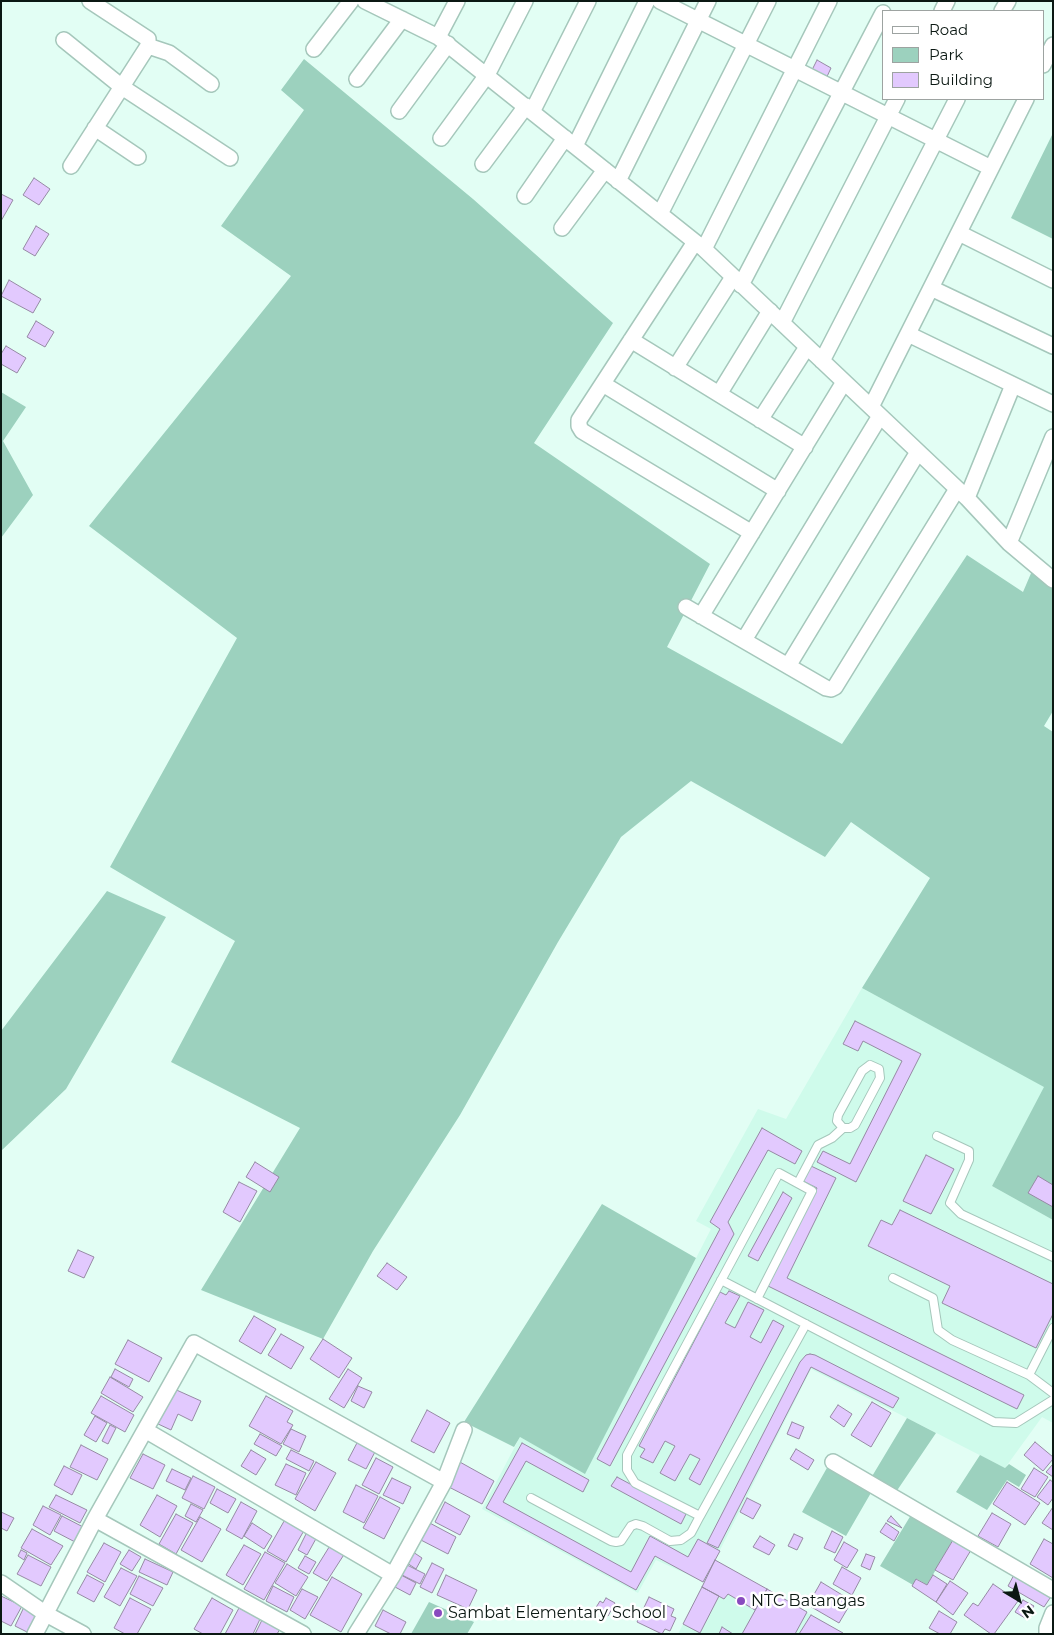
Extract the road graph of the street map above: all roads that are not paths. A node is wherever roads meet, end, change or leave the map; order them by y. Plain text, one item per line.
1 (90, 1) edge
2 (351, 1) edge
3 (366, 1) edge
4 (457, 1) edge
5 (525, 1) edge
6 (588, 1) edge
7 (647, 1) edge
8 (660, 1) edge
9 (708, 1) edge
10 (768, 1) edge
11 (829, 1) edge
12 (398, 12) edge
13 (882, 14) edge
14 (698, 21) junction
15 (64, 40) dead end
16 (443, 40) junction
17 (1053, 44) edge
18 (746, 45) junction
19 (148, 46) junction
20 (314, 49) dead end
21 (1044, 62) edge
22 (795, 69) junction
23 (488, 75) junction
24 (357, 79) dead end
25 (211, 84) dead end
26 (122, 87) junction
27 (841, 92) junction
28 (896, 100) edge
29 (957, 100) edge
30 (1025, 100) edge
31 (529, 109) junction
32 (399, 111) dead end
33 (888, 116) junction
34 (95, 128) junction
35 (442, 138) dead end
36 (936, 140) junction
37 (570, 142) junction
38 (138, 157) dead end
39 (230, 158) dead end
40 (483, 164) dead end
41 (71, 166) dead end
42 (991, 168) junction
43 (605, 170) junction
44 (618, 181) junction
45 (525, 196) dead end
46 (660, 214) junction
47 (562, 228) dead end
48 (959, 233) junction
49 (699, 246) junction
50 (1053, 280) edge
51 (737, 281) junction
52 (931, 288) junction
53 (770, 311) junction
54 (782, 323) junction
55 (908, 334) junction
56 (631, 340) junction
57 (1053, 346) edge
58 (807, 347) junction
59 (822, 361) junction
60 (676, 368) junction
61 (844, 382) junction
62 (603, 384) junction
63 (1013, 385) junction
64 (719, 394) junction
65 (1053, 404) edge
66 (876, 412) junction
67 (760, 420) junction
68 (1053, 437) edge
69 (805, 447) junction
70 (918, 452) junction
71 (778, 491) junction
72 (962, 493) junction
73 (752, 533) junction
74 (1009, 543) junction
75 (1053, 580) edge
76 (686, 607) dead end
77 (701, 616) junction
78 (744, 640) junction
79 (788, 666) junction
80 (844, 1128) junction
81 (936, 1136) dead end
82 (798, 1183) junction
83 (1053, 1256) edge
84 (893, 1278) dead end
85 (721, 1280) junction
86 (757, 1299) junction
87 (806, 1324) junction
88 (1053, 1328) edge
89 (1029, 1375) junction
90 (1053, 1393) edge
91 (1053, 1400) edge
92 (145, 1430) junction
93 (464, 1430) dead end
94 (833, 1462) dead end
95 (444, 1482) junction
96 (531, 1498) dead end
97 (700, 1516) junction
98 (94, 1519) junction
99 (393, 1575) junction
100 (1, 1583) edge
101 (1053, 1590) edge
102 (1053, 1613) edge
103 (46, 1614) junction
104 (35, 1634) edge
105 (83, 1634) edge
106 (303, 1634) edge
107 (356, 1634) edge
108 (1047, 1634) edge

1 - 19 street
2 - 20 street
3 - 12 street
4 - 16 street
5 - 23 street
6 - 31 street
7 - 37 street
8 - 14 street
9 - 14 street
10 - 18 street
11 - 22 street
12 - 16 street
12 - 24 street
13 - 27 street
14 - 18 street
14 - 44 street
15 - 26 street
16 - 23 street
16 - 32 street
17 - 21 street
18 - 22 street
18 - 46 street
19 - 25 street
19 - 26 street
22 - 27 street
22 - 49 street
23 - 31 street
23 - 35 street
26 - 34 street
26 - 39 street
27 - 33 street
27 - 51 street
28 - 33 street
29 - 36 street
30 - 42 street
31 - 37 street
31 - 40 street
33 - 36 street
33 - 54 street
34 - 38 street
34 - 41 street
36 - 42 street
36 - 59 street
37 - 43 street
37 - 45 street
42 - 48 street
43 - 44 street
43 - 47 street
44 - 46 street
46 - 49 street
48 - 50 street
48 - 52 street
49 - 51 street
49 - 56 street
51 - 53 street
51 - 60 street
52 - 55 street
52 - 57 street
53 - 54 street
53 - 64 street
54 - 58 street
55 - 63 street
55 - 66 street
56 - 60 street
56 - 62 street
58 - 59 street
58 - 67 street
59 - 61 street
60 - 64 street
61 - 66 street
61 - 69 street
62 - 71 street
62 - 73 street
63 - 65 street
63 - 72 street
64 - 67 street
66 - 70 street
66 - 78 street
67 - 69 street
68 - 74 street
69 - 71 street
70 - 72 street
70 - 79 street
71 - 73 street
72 - 74 street
72 - 79 street
73 - 77 street
74 - 75 street
76 - 77 street
77 - 78 street
78 - 79 street
80 - 80 lane
80 - 82 lane
81 - 83 lane
82 - 85 lane
82 - 86 lane
84 - 89 lane
85 - 86 lane
85 - 97 lane
86 - 87 lane
87 - 91 lane
87 - 97 lane
88 - 89 lane
89 - 90 lane
92 - 95 street
92 - 98 street
92 - 99 street
93 - 95 street
94 - 101 street
95 - 99 street
96 - 97 lane
98 - 103 street
98 - 106 street
99 - 107 street
100 - 103 street
102 - 108 street
103 - 104 street
103 - 105 street

